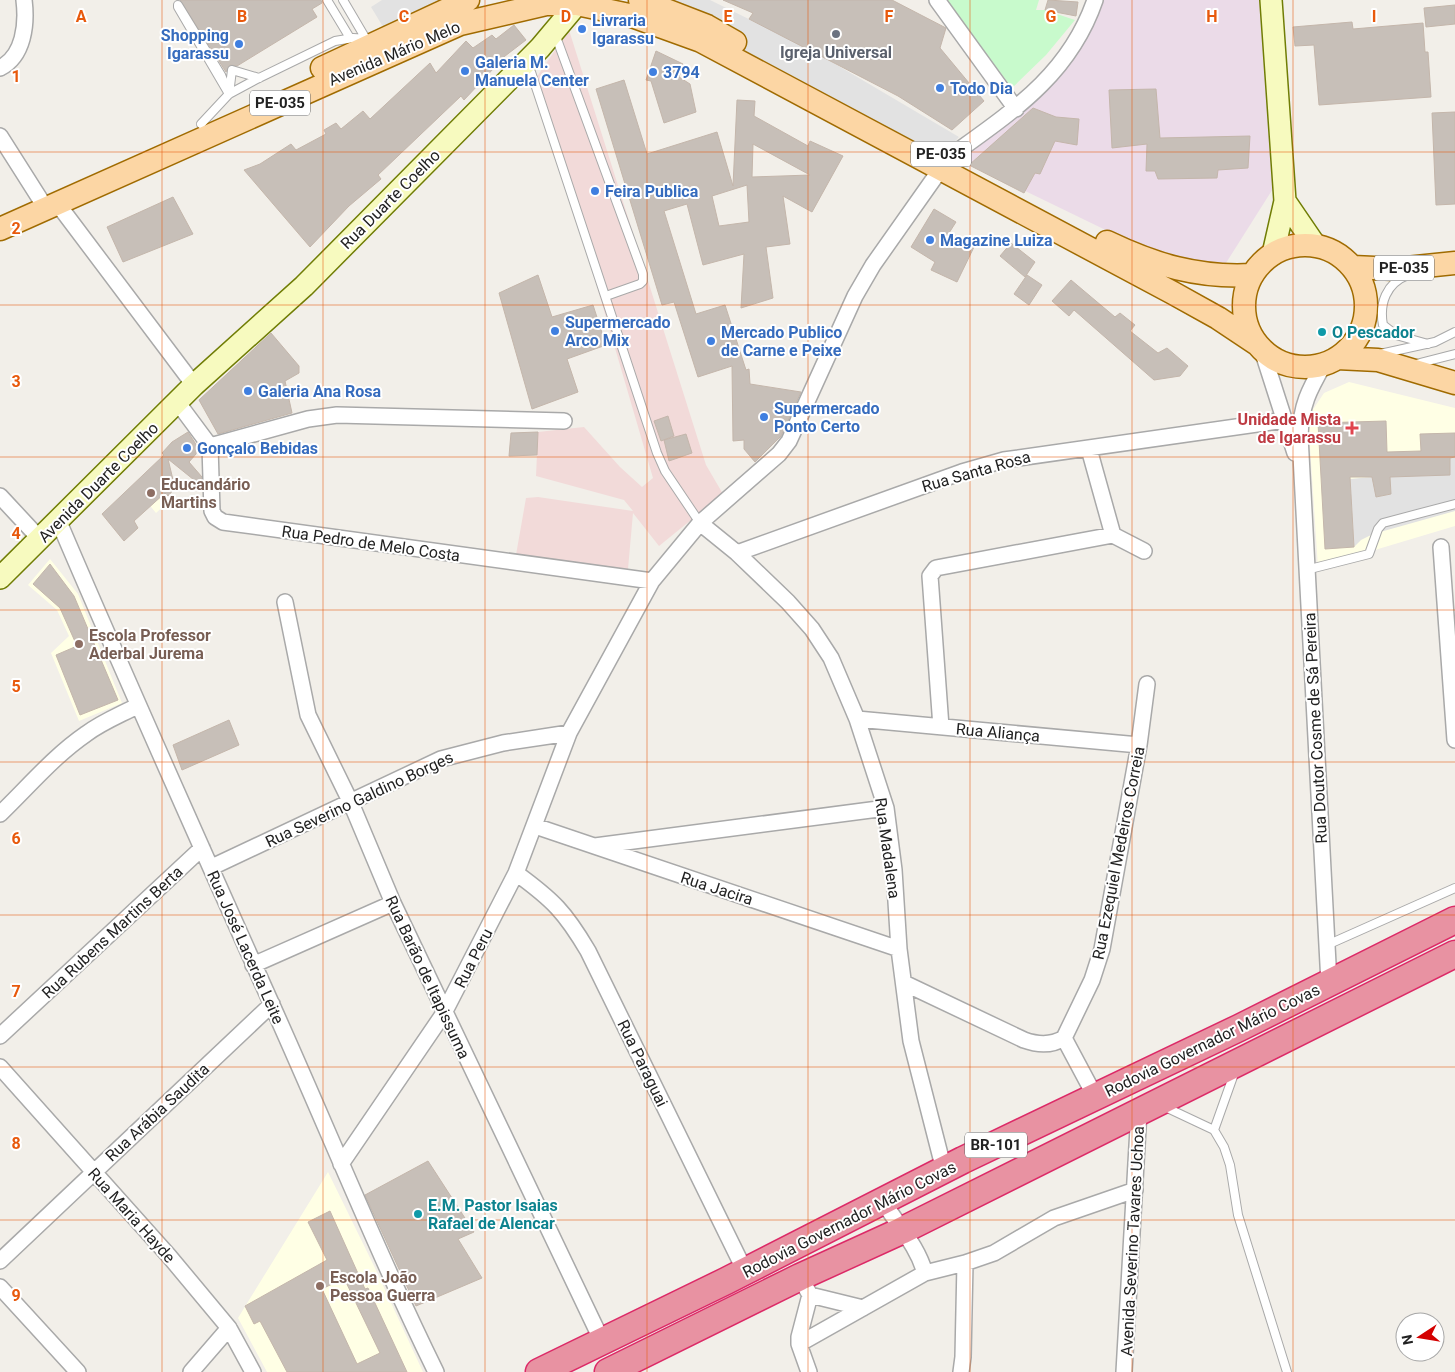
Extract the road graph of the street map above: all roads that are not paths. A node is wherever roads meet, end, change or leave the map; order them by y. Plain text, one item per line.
1 (24, 0) edge
2 (327, 0) edge
3 (343, 0) edge
4 (468, 0) edge
5 (640, 0) edge
6 (937, 0) edge
7 (1095, 0) edge
8 (1271, 0) edge
9 (176, 3) edge
10 (577, 4) junction
11 (554, 31) junction
12 (350, 38) junction
13 (373, 40) junction
14 (527, 61) junction
15 (0, 68) edge
16 (259, 78) junction
17 (229, 94) junction
18 (1016, 109) junction
19 (201, 124) junction
20 (0, 136) edge
21 (944, 164) junction
22 (48, 201) junction
23 (1285, 201) junction
24 (0, 217) edge
25 (0, 229) edge
26 (1315, 245) junction
27 (1273, 254) junction
28 (1445, 264) edge
29 (1353, 267) junction
30 (1252, 275) junction
31 (606, 296) junction
32 (1455, 332) edge
33 (1428, 344) junction
34 (1260, 347) junction
35 (1455, 354) edge
36 (1364, 358) junction
37 (1331, 361) junction
38 (1402, 367) junction
39 (1455, 383) edge
40 (194, 385) junction
41 (178, 402) junction
42 (1285, 420) junction
43 (564, 421) dead end
44 (210, 446) junction
45 (1089, 449) junction
46 (1301, 474) junction
47 (0, 496) edge
48 (1455, 504) edge
49 (58, 522) junction
50 (700, 523) junction
51 (1113, 535) junction
52 (40, 539) junction
53 (1441, 547) dead end
54 (1144, 551) dead end
55 (737, 553) junction
56 (1306, 570) junction
57 (0, 578) edge
58 (652, 581) junction
59 (285, 602) dead end
60 (1147, 684) dead end
61 (137, 706) junction
62 (857, 719) junction
63 (941, 727) junction
64 (569, 732) junction
65 (1455, 735) edge
66 (1138, 745) junction
67 (351, 803) junction
68 (886, 808) junction
69 (0, 814) edge
70 (535, 826) junction
71 (591, 846) junction
72 (202, 848) junction
73 (212, 867) junction
74 (516, 873) junction
75 (1455, 888) edge
76 (393, 903) junction
77 (1455, 920) edge
78 (1327, 945) junction
79 (899, 949) junction
80 (1455, 954) edge
81 (253, 965) junction
82 (904, 983) junction
83 (1329, 983) junction
84 (272, 1004) junction
85 (444, 1013) junction
86 (0, 1036) edge
87 (1064, 1038) junction
88 (1238, 1062) junction
89 (0, 1067) edge
90 (1096, 1098) junction
91 (1148, 1107) junction
92 (1214, 1130) junction
93 (341, 1164) junction
94 (944, 1170) junction
95 (94, 1172) junction
96 (1136, 1190) junction
97 (883, 1201) junction
98 (901, 1230) junction
99 (0, 1261) edge
100 (965, 1263) junction
101 (745, 1271) junction
102 (925, 1274) junction
103 (805, 1286) junction
104 (0, 1287) edge
105 (863, 1308) junction
106 (229, 1328) junction
107 (602, 1341) junction
108 (799, 1344) junction
109 (612, 1371) edge
110 (78, 1372) edge
111 (191, 1372) edge
112 (253, 1372) edge
113 (436, 1372) edge
114 (539, 1372) edge
115 (809, 1372) edge
116 (961, 1372) edge
117 (1124, 1372) edge
118 (1287, 1372) edge

1 - 15 street
2 - 12 lane
3 - 13 lane
4 - 13 main road, Avenida Mário Melo / PE-035
5 - 21 main road, PE-035
6 - 18 street
7 - 18 street, Rua Peru
8 - 23 main road
9 - 17 lane
10 - 11 main road, Rua Duarte Coelho
10 - 21 main road, PE-035
10 - 22 main road, Avenida Mário Melo / PE-035
11 - 14 main road, Rua Duarte Coelho
11 - 31 lane
12 - 13 lane
12 - 16 lane
13 - 19 main road, Avenida Mário Melo / PE-035
14 - 31 lane
14 - 40 main road, Rua Duarte Coelho
16 - 17 lane
16 - 17 lane
17 - 19 lane
18 - 21 street, Rua Peru
19 - 22 main road, Avenida Mário Melo / PE-035
20 - 22 street
21 - 30 main road, PE-035
21 - 34 main road, PE-035
21 - 50 street, Rua Peru
22 - 24 main road, PE-035
22 - 25 main road, Avenida Mário Melo / PE-035
22 - 40 street
23 - 26 main road
23 - 27 main road
26 - 27 main road, PE-035
26 - 29 main road, PE-035
27 - 30 main road, PE-035
28 - 29 main road, PE-035
28 - 33 lane
29 - 37 main road, PE-035
30 - 34 main road, PE-035
31 - 50 lane
32 - 33 lane
33 - 36 lane
34 - 37 main road, PE-035
34 - 42 street
35 - 38 lane
36 - 37 main road, PE-035
36 - 38 main road, PE-035
37 - 46 street
38 - 39 main road, PE-035
40 - 41 main road, Avenida Duarte Coelho
41 - 44 street
41 - 49 main road, Avenida Duarte Coelho
42 - 45 street, Rua Santa Rosa
42 - 46 street
43 - 44 street
44 - 58 street, Rua Pedro de Melo Costa
45 - 51 street
45 - 55 street, Rua Santa Rosa
46 - 56 street, Rua Doutor Cosme de Sá Pereira
47 - 52 street
48 - 56 lane
49 - 52 main road, Avenida Duarte Coelho
49 - 61 street, Rua José Lacerda Leite
50 - 55 street, Rua Madalena
50 - 58 street, Rua Peru
51 - 54 street
51 - 63 street
52 - 57 main road, Avenida Duarte Coelho
53 - 65 street
55 - 62 street, Rua Madalena
56 - 78 street, Rua Doutor Cosme de Sá Pereira
58 - 64 street, Rua Peru
59 - 67 street, Rua Barão de Itapissuma
60 - 66 street, Rua Ezequiel Medeiros Correia
61 - 69 street
61 - 72 street, Rua José Lacerda Leite
62 - 63 street, Rua Aliança
62 - 68 street, Rua Madalena
63 - 66 street, Rua Aliança
64 - 67 street, Rua Severino Galdino Borges
64 - 70 street, Rua Peru
66 - 87 street, Rua Ezequiel Medeiros Correia
67 - 73 street, Rua Severino Galdino Borges
67 - 76 street, Rua Barão de Itapissuma
68 - 71 street
68 - 79 street, Rua Madalena
70 - 71 street, Rua Jacira
70 - 74 street, Rua Peru
71 - 79 street, Rua Jacira
72 - 73 street, Rua José Lacerda Leite
72 - 86 street, Rua Rubens Martins Berta
73 - 81 street, Rua José Lacerda Leite
74 - 85 street, Rua Peru
74 - 101 street, Rua Paraguai
75 - 78 lane
76 - 81 street
76 - 85 street, Rua Barão de Itapissuma
77 - 83 highway, Rodovia Governador Mário Covas / BR-101
78 - 83 street, Rua Doutor Cosme de Sá Pereira
79 - 82 street, Rua Madalena
80 - 88 highway, Rodovia Governador Mário Covas / BR-101
81 - 84 street, Rua José Lacerda Leite
82 - 87 street
82 - 94 street, Rua Madalena
83 - 90 highway, Rodovia Governador Mário Covas / BR-101
84 - 93 street, Rua José Lacerda Leite
84 - 95 street, Rua Arábia Saudita
85 - 93 street, Rua Peru
85 - 107 street, Rua Barão de Itapissuma
87 - 90 street
88 - 91 highway, Rodovia Governador Mário Covas / BR-101
88 - 92 lane
89 - 95 street, Rua Maria Hayde
90 - 94 highway, Rodovia Governador Mário Covas / BR-101
91 - 92 lane
91 - 96 street, Avenida Severino Tavares Uchoa
91 - 98 highway, Rodovia Governador Mário Covas / BR-101
92 - 118 lane
93 - 113 street, Rua José Lacerda Leite
94 - 97 highway, Rodovia Governador Mário Covas / BR-101
95 - 99 street, Rua Arábia Saudita
95 - 106 street, Rua Maria Hayde
96 - 100 street
96 - 117 street, Avenida Severino Tavares Uchoa
97 - 98 street
97 - 101 highway, Rodovia Governador Mário Covas / BR-101
98 - 102 street
98 - 103 highway, Rodovia Governador Mário Covas / BR-101
100 - 102 street
100 - 116 street
101 - 107 highway, Rodovia Governador Mário Covas / BR-101
102 - 105 street
103 - 105 street
103 - 108 street
103 - 109 highway, Rodovia Governador Mário Covas / BR-101
104 - 110 street
105 - 108 street
106 - 111 street
106 - 112 street, Rua Maria Hayde
107 - 114 highway, Rodovia Governador Mário Covas / BR-101
108 - 115 street

